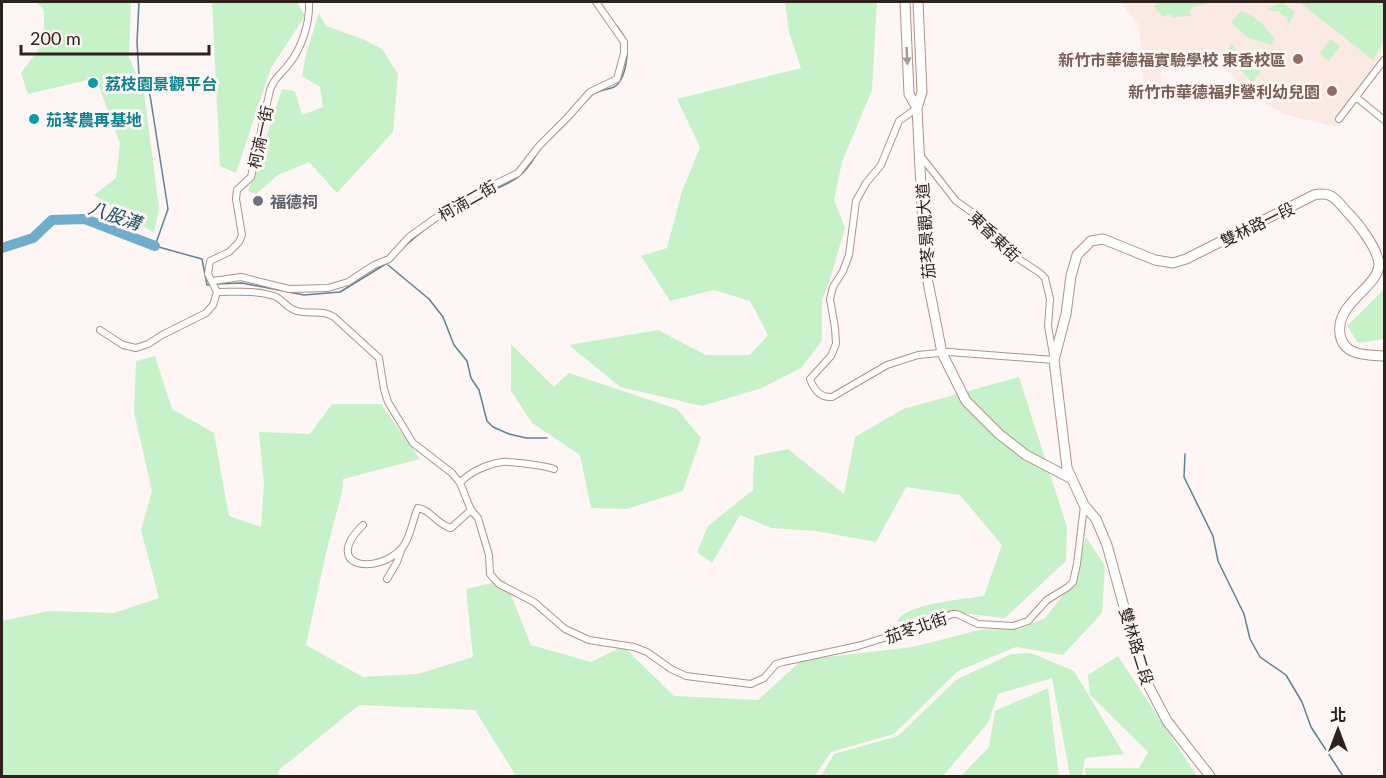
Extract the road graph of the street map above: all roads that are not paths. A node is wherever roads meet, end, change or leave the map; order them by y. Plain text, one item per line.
1 (309, 2) edge
2 (596, 2) edge
3 (905, 2) edge
4 (918, 2) edge
5 (1384, 60) edge
6 (1356, 97) junction
7 (916, 108) junction
8 (1339, 119) dead end
9 (1384, 120) edge
10 (919, 153) junction
11 (213, 281) junction
12 (217, 292) junction
13 (100, 330) dead end
14 (942, 353) junction
15 (1384, 356) edge
16 (1054, 360) junction
17 (554, 469) dead end
18 (1070, 478) junction
19 (460, 483) junction
20 (1084, 505) junction
21 (471, 510) junction
22 (363, 525) dead end
23 (402, 547) junction
24 (387, 579) dead end
25 (1210, 777) edge

1 - 11 street, 柯湳一街
2 - 11 street, 柯湳二街
3 -> 7 street, 茄苳景觀大道
4 - 7 street, 茄苳景觀大道
5 - 6 street
6 - 8 street
6 - 9 street
7 - 10 street, 茄苳景觀大道
7 - 14 street
10 - 14 street, 茄苳景觀大道
10 - 16 street, 東香東街
11 - 12 street
12 - 13 street
12 - 19 street, 茄苳北街
14 - 16 street
14 - 18 street, 茄苳景觀大道
15 - 16 street, 雙林路一段
16 - 18 street
17 - 19 street
18 - 20 street
19 - 21 street, 茄苳北街
20 - 21 street, 茄苳北街
20 - 25 street, 雙林路二段
21 - 23 street
22 - 23 street
23 - 24 street

